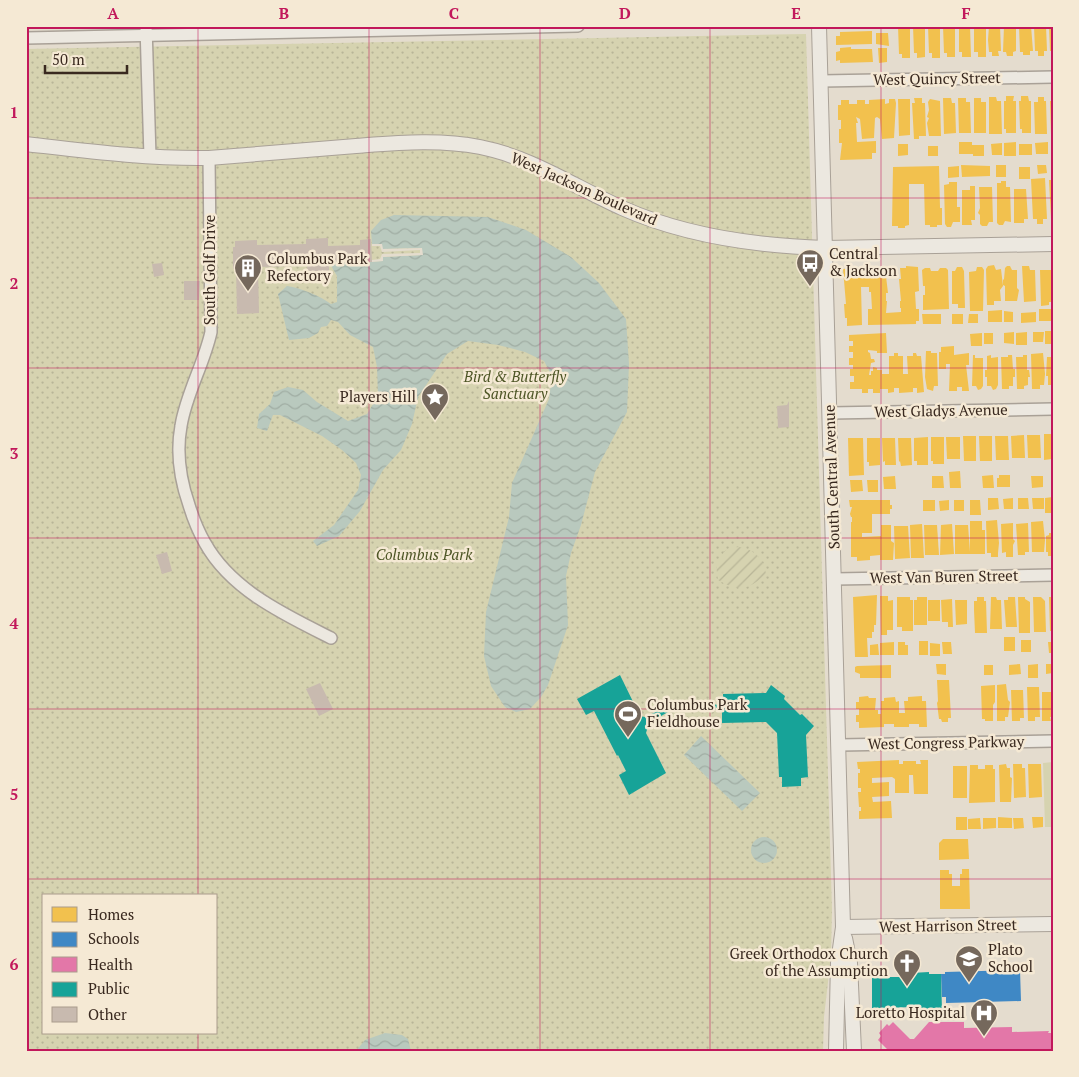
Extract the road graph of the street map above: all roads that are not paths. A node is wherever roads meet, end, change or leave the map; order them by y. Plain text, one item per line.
1 (578, 26) edge
2 (820, 26) edge
3 (369, 28) edge
4 (146, 31) edge
5 (26, 38) edge
6 (1053, 77) edge
7 (821, 81) junction
8 (26, 144) edge
9 (150, 157) junction
10 (209, 158) junction
11 (1053, 244) edge
12 (825, 248) junction
13 (1053, 409) edge
14 (830, 413) junction
15 (1053, 575) edge
16 (835, 578) junction
17 (331, 638) dead end
18 (1053, 742) edge
19 (840, 745) junction
20 (1053, 924) edge
21 (843, 928) junction
22 (836, 1051) edge
23 (854, 1051) edge

1 - 3 street
2 - 7 street, South Central Avenue
3 - 4 street
4 - 5 street
4 - 9 street
6 - 7 street, West Quincy Street
7 - 12 street, South Central Avenue
8 - 9 street, West Jackson Boulevard
9 - 10 street, West Jackson Boulevard
10 - 12 street, West Jackson Boulevard
10 - 17 street, South Golf Drive
11 - 12 street, West Jackson Boulevard
12 - 14 street, South Central Avenue
13 - 14 street, West Gladys Avenue
14 - 16 street, South Central Avenue
15 - 16 street, West Van Buren Street
16 - 19 street, South Central Avenue
18 - 19 street, West Congress Parkway
19 - 21 street, South Central Avenue
20 - 21 street, West Harrison Street
21 - 22 street, South Central Avenue
21 - 23 street, South Central Avenue

